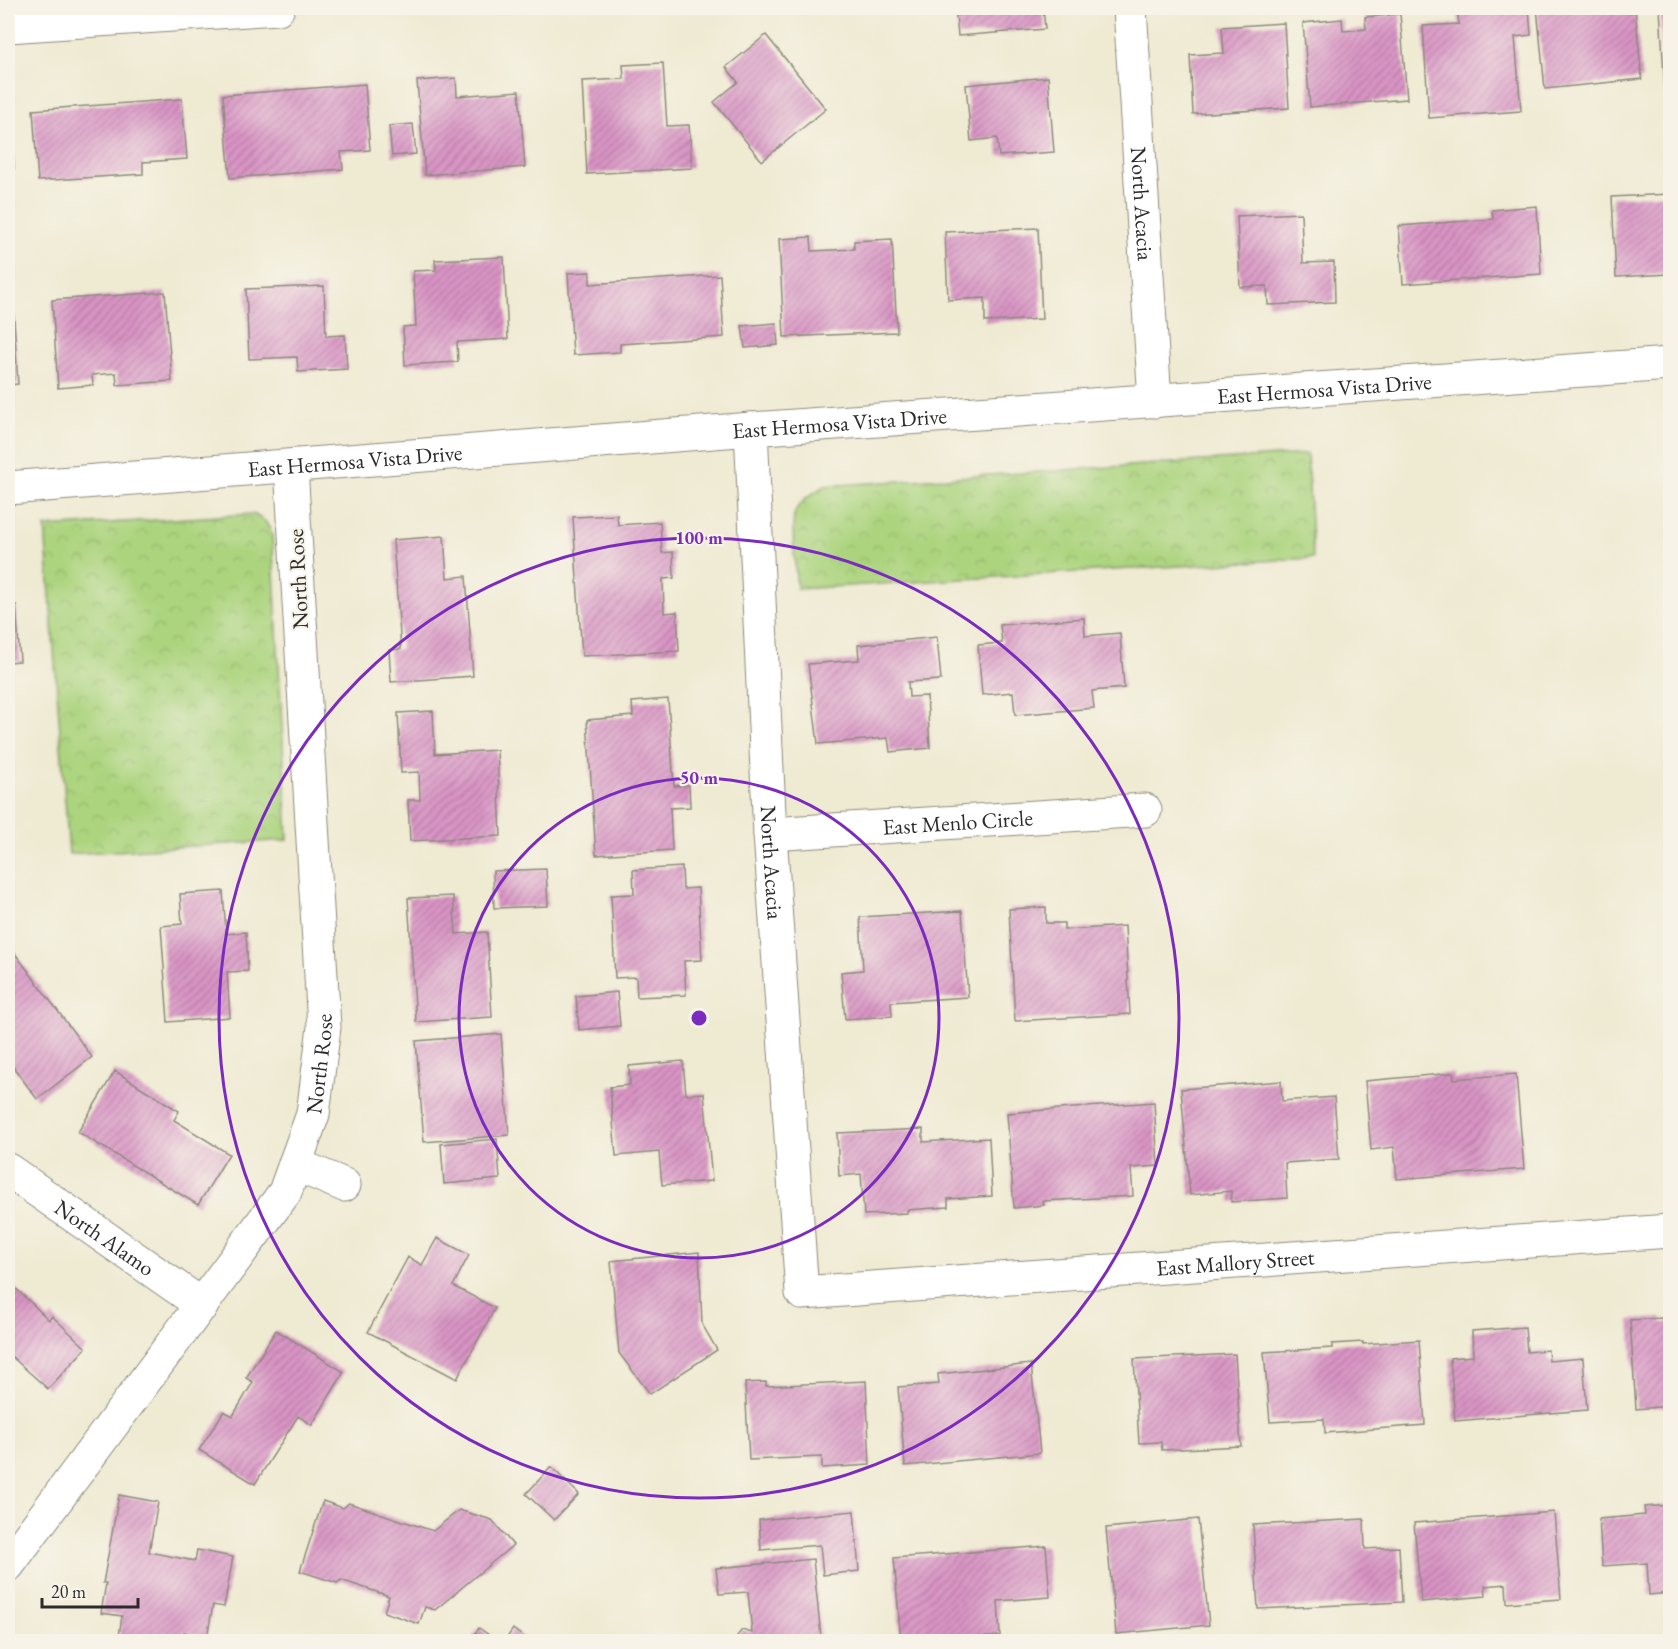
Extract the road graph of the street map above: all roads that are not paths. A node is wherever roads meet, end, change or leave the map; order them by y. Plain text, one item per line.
1 (278, 8) edge
2 (1130, 8) edge
3 (8, 26) edge
4 (1671, 364) edge
5 (1155, 401) junction
6 (751, 429) junction
7 (291, 466) junction
8 (8, 488) edge
9 (1145, 810) dead end
10 (770, 834) junction
11 (295, 1164) junction
12 (8, 1170) edge
13 (344, 1185) dead end
14 (1671, 1231) edge
15 (802, 1293) joint
16 (202, 1305) junction
17 (8, 1565) edge

1 - 3 street
2 - 5 street, North Acacia
4 - 5 street, East Hermosa Vista Drive
5 - 6 street, East Hermosa Vista Drive
6 - 7 street, East Hermosa Vista Drive
6 - 10 street, North Acacia
7 - 8 street, East Hermosa Vista Drive
7 - 11 street, North Rose
9 - 10 street, East Menlo Circle
10 - 15 street, North Acacia
11 - 13 street
11 - 16 street, North Rose
12 - 16 street, North Alamo
14 - 15 street, East Mallory Street
16 - 17 street, North Rose

